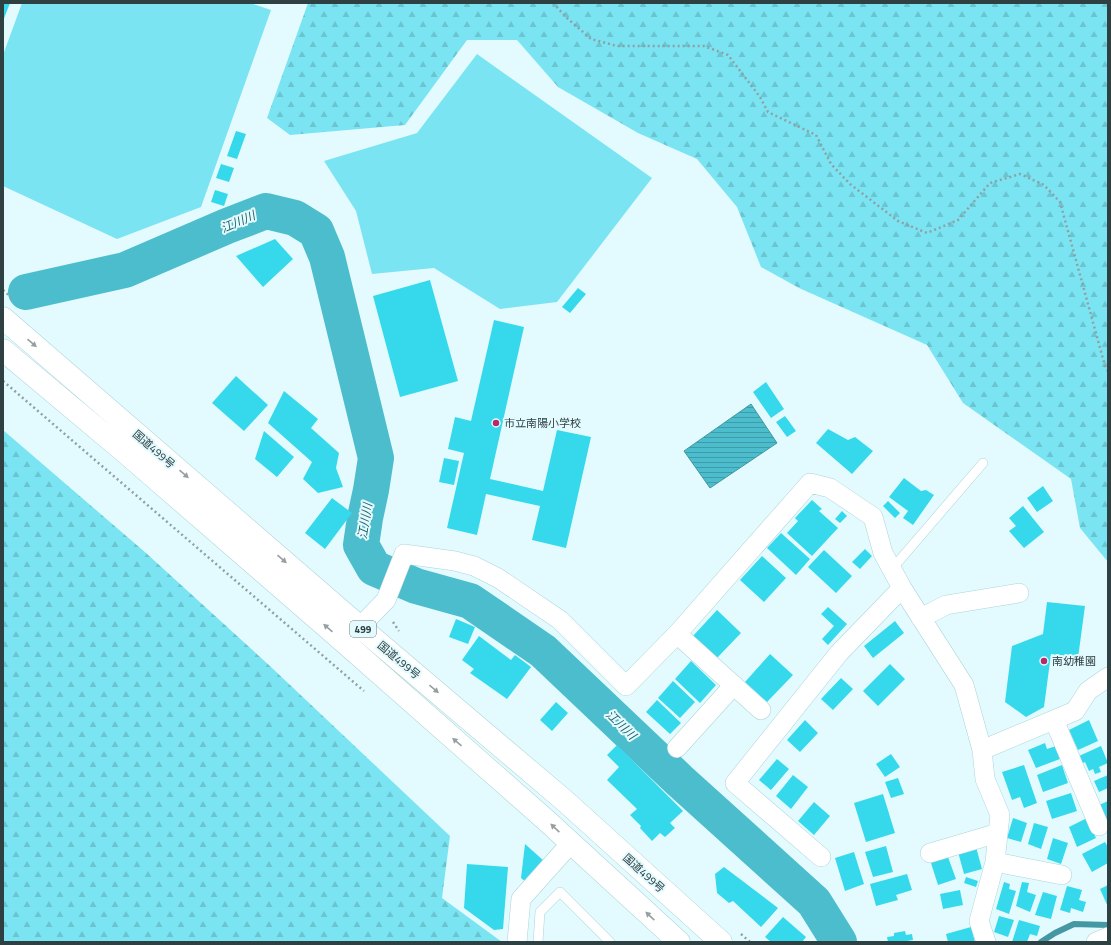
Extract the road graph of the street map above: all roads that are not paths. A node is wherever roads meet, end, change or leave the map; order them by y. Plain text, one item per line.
1 (3, 318) edge
2 (3, 350) edge
3 (983, 463) dead end
4 (892, 569) junction
5 (902, 588) junction
6 (1019, 593) dead end
7 (921, 618) junction
8 (360, 627) junction
9 (677, 634) junction
10 (345, 643) junction
11 (1108, 677) edge
12 (734, 685) junction
13 (761, 710) dead end
14 (1054, 720) junction
15 (677, 748) dead end
16 (982, 750) junction
17 (1099, 826) dead end
18 (998, 833) junction
19 (571, 843) junction
20 (930, 853) dead end
21 (821, 857) dead end
22 (995, 862) junction
23 (1062, 875) dead end
24 (1108, 937) edge
25 (517, 942) edge
26 (538, 942) edge
27 (610, 942) edge
28 (679, 942) edge
29 (721, 942) edge
30 (986, 942) edge
31 (1096, 942) edge

1 -> 8 highway, 国道499号 / 499
10 -> 2 highway, 国道499号 / 499
3 - 4 lane
4 - 5 street
4 - 9 street
5 - 7 street
5 - 21 street
6 - 7 street
7 - 16 street
8 - 9 street
8 - 10 street
8 -> 29 highway, 国道499号 / 499
9 - 12 street
19 -> 10 highway, 国道499号 / 499
11 - 14 street
12 - 13 street
12 - 15 street
14 - 16 street
14 - 17 street
16 - 18 street
18 - 20 street
18 - 22 street
19 - 25 street
28 -> 19 highway, 国道499号 / 499
22 - 23 street
22 - 30 street
24 - 31 street
26 - 27 lane

